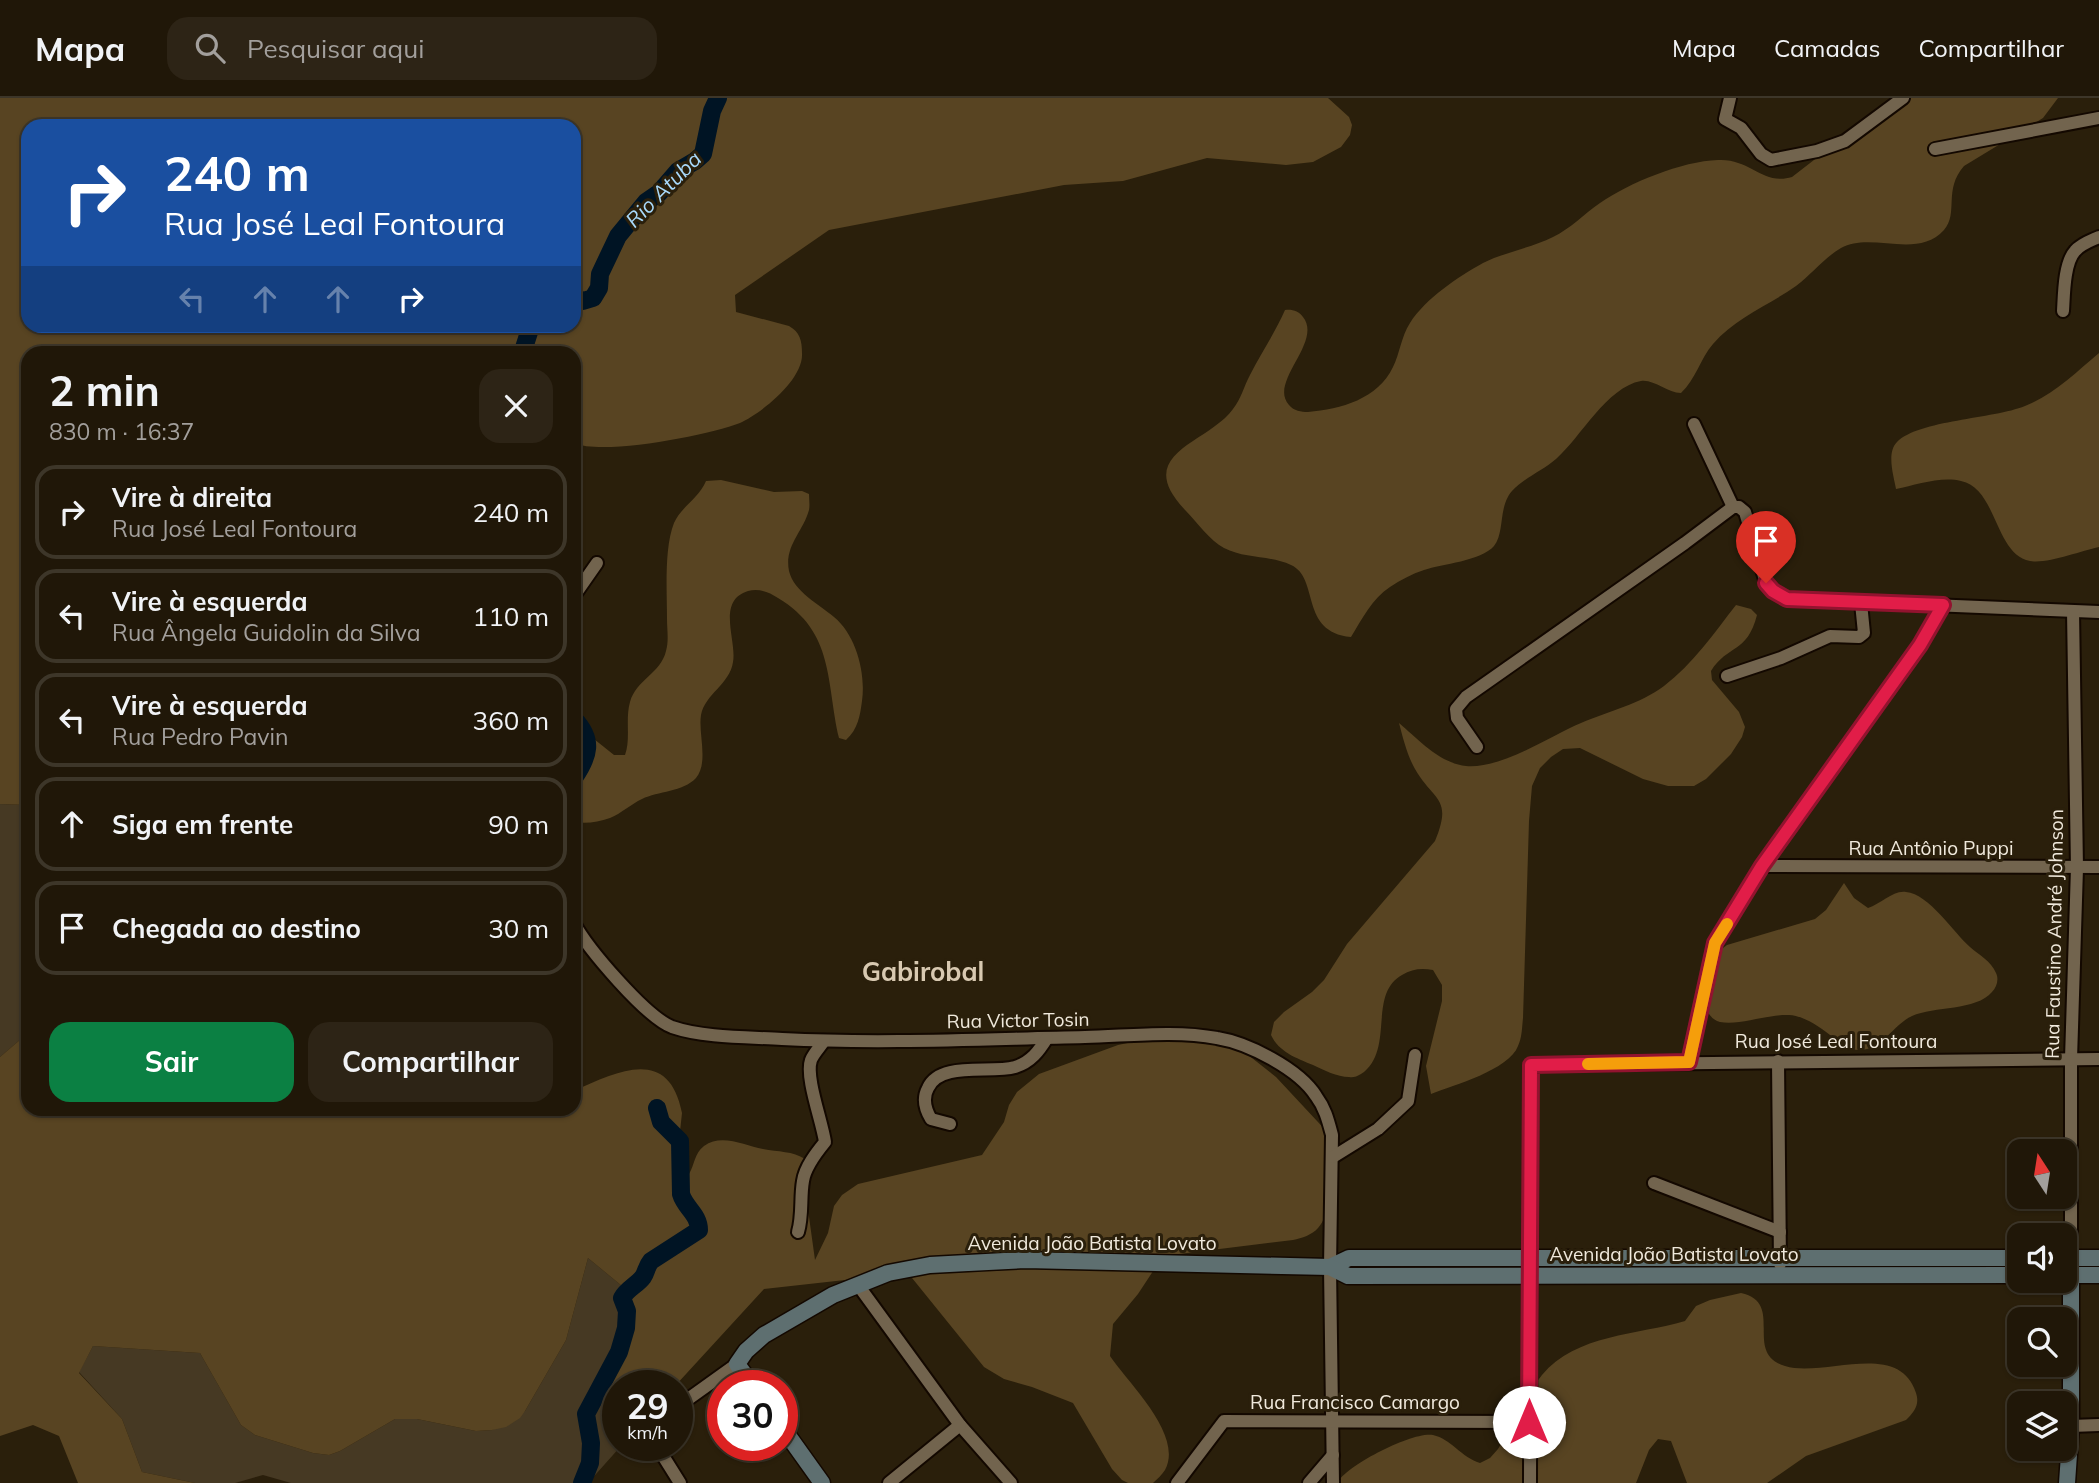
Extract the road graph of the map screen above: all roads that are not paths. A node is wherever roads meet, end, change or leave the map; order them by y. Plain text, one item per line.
1 (1730, 98) edge
2 (1903, 98) edge
3 (2099, 118) edge
4 (1935, 149) dead end
5 (2099, 237) edge
6 (2063, 311) dead end
7 (1694, 424) dead end
8 (1733, 507) junction
9 (597, 563) dead end
10 (581, 586) edge
11 (1861, 603) junction
12 (1943, 605) junction
13 (2073, 611) junction
14 (2099, 612) edge
15 (1727, 676) dead end
16 (1477, 747) dead end
17 (1762, 866) junction
18 (2099, 867) edge
19 (2077, 868) junction
20 (581, 935) edge
21 (1048, 1038) junction
22 (824, 1041) junction
23 (1415, 1055) dead end
24 (2071, 1059) junction
25 (2099, 1059) edge
26 (1778, 1061) junction
27 (1689, 1062) junction
28 (950, 1124) dead end
29 (1333, 1157) junction
30 (1654, 1183) dead end
31 (2069, 1223) edge
32 (798, 1232) dead end
33 (1780, 1232) junction
34 (2007, 1258) edge
35 (2077, 1258) edge
36 (2099, 1258) edge
37 (1330, 1267) junction
38 (1780, 1267) junction
39 (1529, 1268) junction
40 (2007, 1275) edge
41 (2077, 1275) edge
42 (2099, 1275) edge
43 (858, 1285) junction
44 (2068, 1293) edge
45 (737, 1364) junction
46 (741, 1370) edge
47 (2070, 1391) edge
48 (693, 1396) edge
49 (1333, 1421) junction
50 (1529, 1422) junction
51 (960, 1425) junction
52 (2099, 1425) edge
53 (2077, 1426) edge
54 (798, 1449) edge
55 (1333, 1455) junction
56 (666, 1461) edge
57 (2069, 1461) edge
58 (680, 1483) edge
59 (822, 1483) edge
60 (889, 1483) edge
61 (1011, 1483) edge
62 (1177, 1483) edge
63 (1308, 1483) edge
64 (1333, 1483) edge
65 (1530, 1483) edge
66 (2067, 1483) edge

1 - 2 street
3 - 4 street
5 - 6 street
7 - 8 street
8 - 11 street
8 - 16 street
9 - 10 street
11 - 12 street
11 - 15 street
12 - 13 street
12 - 17 street
13 - 14 street
13 - 19 street, Rua Faustino André Johnson
17 - 19 street, Rua Antônio Puppi
17 - 27 street
18 - 19 street, Rua Antônio Puppi
19 - 24 street, Rua Faustino André Johnson
20 - 22 street, Rua Victor Tosin
21 - 22 street, Rua Victor Tosin
21 - 28 street
21 - 29 street, Rua Victor Tosin
22 - 32 street
23 - 29 street
24 - 25 street, Rua José Leal Fontoura
24 - 26 street, Rua José Leal Fontoura
24 - 31 street, Rua Faustino André Johnson
26 - 27 street, Rua José Leal Fontoura
26 - 33 street
27 - 39 street, Rua José Leal Fontoura
29 - 37 street, Rua Victor Tosin
30 - 33 street
33 - 38 street
34 - 38 street, Avenida João Batista Lovato
35 - 36 street
37 - 39 street, Avenida João Batista Lovato
37 - 43 street, Avenida João Batista Lovato
37 - 49 street, Rua Victor Tosin
38 - 39 street, Avenida João Batista Lovato
38 - 40 street, Avenida João Batista Lovato
39 - 50 street
41 - 42 street
43 - 45 street, Avenida João Batista Lovato
43 - 51 street
44 - 47 street
45 - 46 street
45 - 48 street
49 - 50 street, Rua Francisco Camargo
49 - 55 street, Rua Victor Tosin
49 - 62 street, Rua Francisco Camargo
50 - 65 street
51 - 60 street
51 - 61 street
52 - 53 street
54 - 59 street
55 - 63 street
55 - 64 street, Rua Victor Tosin
56 - 58 street
57 - 66 street

